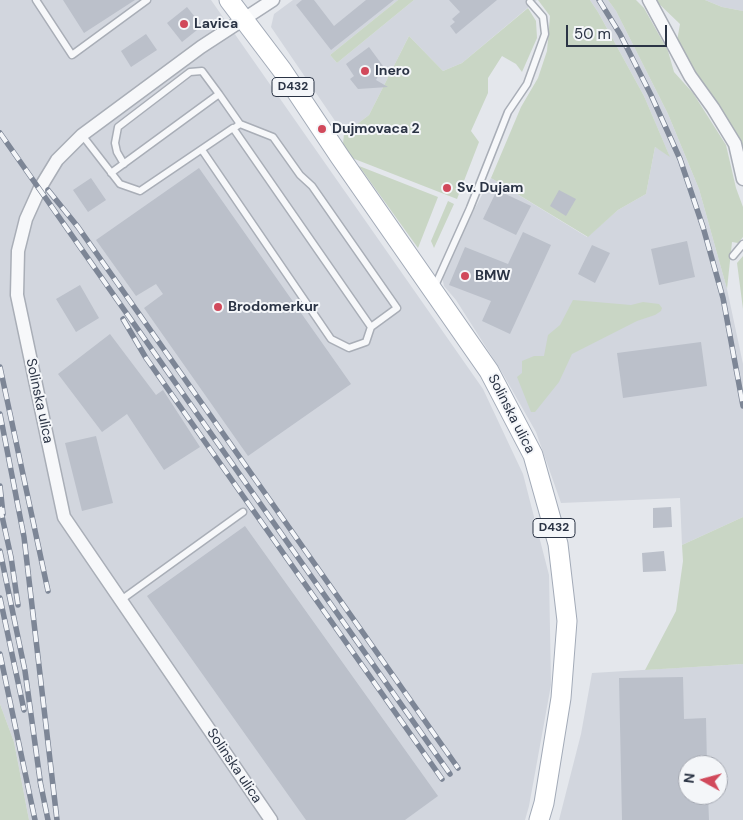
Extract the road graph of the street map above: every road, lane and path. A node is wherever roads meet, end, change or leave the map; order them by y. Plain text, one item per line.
1 (36, 0) edge
2 (147, 0) edge
3 (229, 0) edge
4 (272, 0) edge
5 (649, 0) edge
6 (530, 2) dead end
7 (243, 20) junction
8 (219, 94) junction
9 (240, 124) junction
10 (233, 128) junction
11 (82, 135) junction
12 (202, 150) junction
13 (124, 164) junction
14 (111, 173) junction
15 (743, 179) edge
16 (743, 244) edge
17 (733, 256) dead end
18 (433, 289) junction
19 (371, 327) junction
20 (243, 512) dead end
21 (121, 600) junction
22 (271, 820) edge
23 (539, 820) edge

1 - 2 lane
3 - 7 main road, Solinska ulica / D432
4 - 7 street
5 - 15 street
6 - 18 lane
7 - 11 street, Solinska ulica
7 - 18 main road, Solinska ulica / D432
8 - 9 lane
8 - 13 lane
8 - 13 lane
9 - 10 lane
9 - 19 lane
10 - 12 lane
10 - 19 lane
11 - 14 lane
11 - 21 street, Solinska ulica
12 - 14 lane
12 - 19 lane
13 - 14 lane
16 - 17 lane
18 - 23 main road, Solinska ulica / D432
20 - 21 lane
21 - 22 street, Solinska ulica

